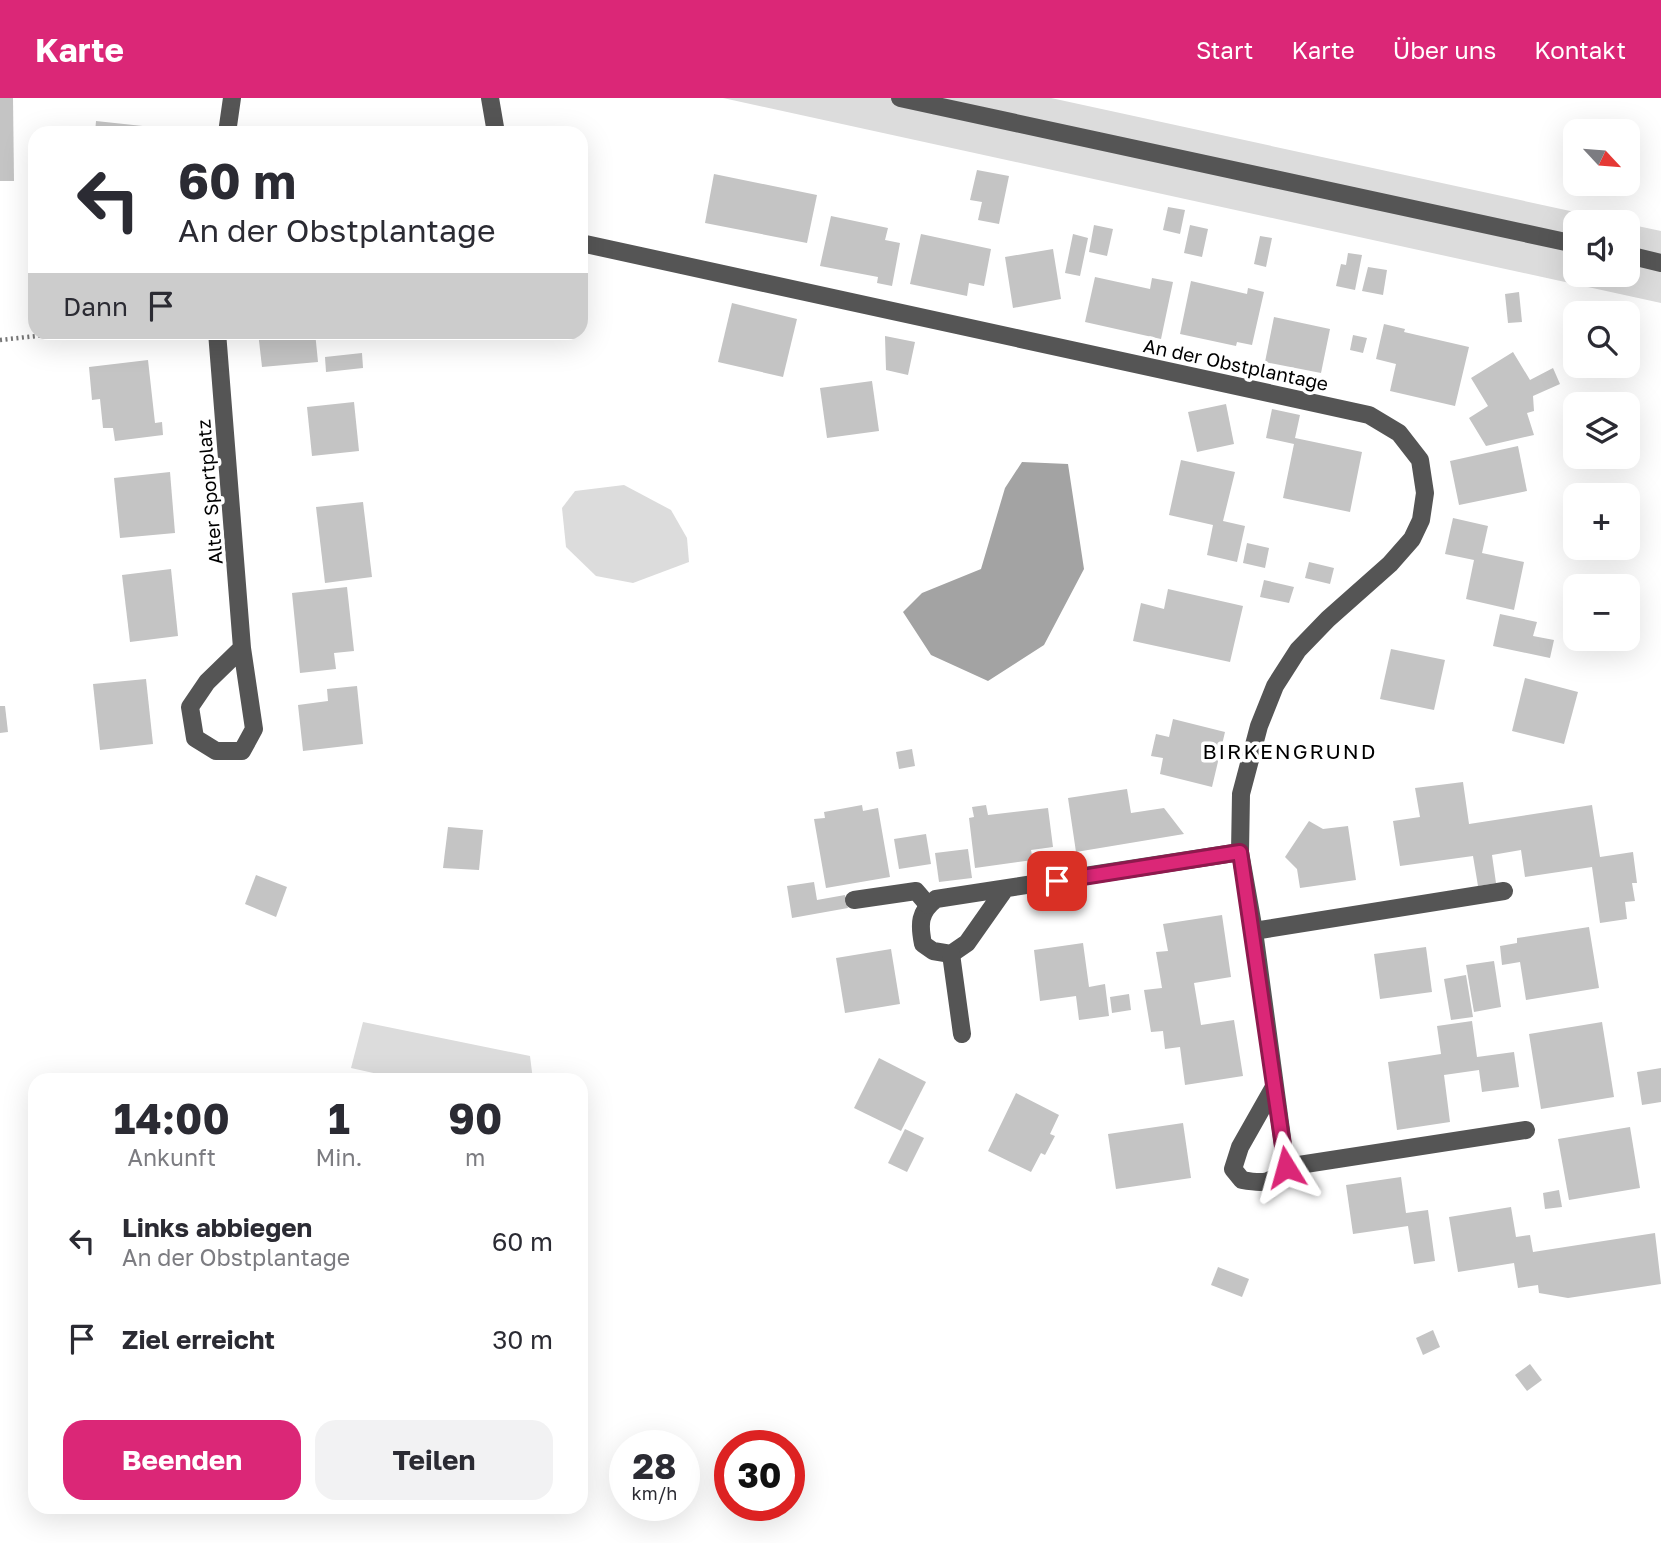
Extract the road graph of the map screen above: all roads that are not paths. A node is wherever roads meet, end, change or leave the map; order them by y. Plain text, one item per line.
1 (232, 98) edge
2 (489, 98) edge
3 (900, 98) edge
4 (228, 126) edge
5 (495, 126) edge
6 (1563, 241) edge
7 (588, 245) edge
8 (1640, 259) edge
9 (1661, 263) edge
10 (218, 340) edge
11 (242, 648) junction
12 (1240, 852) junction
13 (1005, 889) junction
14 (1504, 891) dead end
15 (854, 900) dead end
16 (928, 905) junction
17 (1254, 931) junction
18 (951, 954) junction
19 (962, 1034) dead end
20 (1274, 1087) junction
21 (1526, 1130) dead end
22 (1286, 1167) junction

1 - 4 street
2 - 5 street
3 - 6 street
7 - 12 street, An der Obstplantage
8 - 9 street
10 - 11 street, Alter Sportplatz
11 - 11 street, Alter Sportplatz
12 - 13 street
12 - 17 street, An der Obstplantage
13 - 16 street
13 - 18 street
14 - 17 street
15 - 16 street
16 - 18 street
17 - 20 street, An der Obstplantage
18 - 19 street
20 - 22 street, An der Obstplantage
20 - 22 street
21 - 22 street

